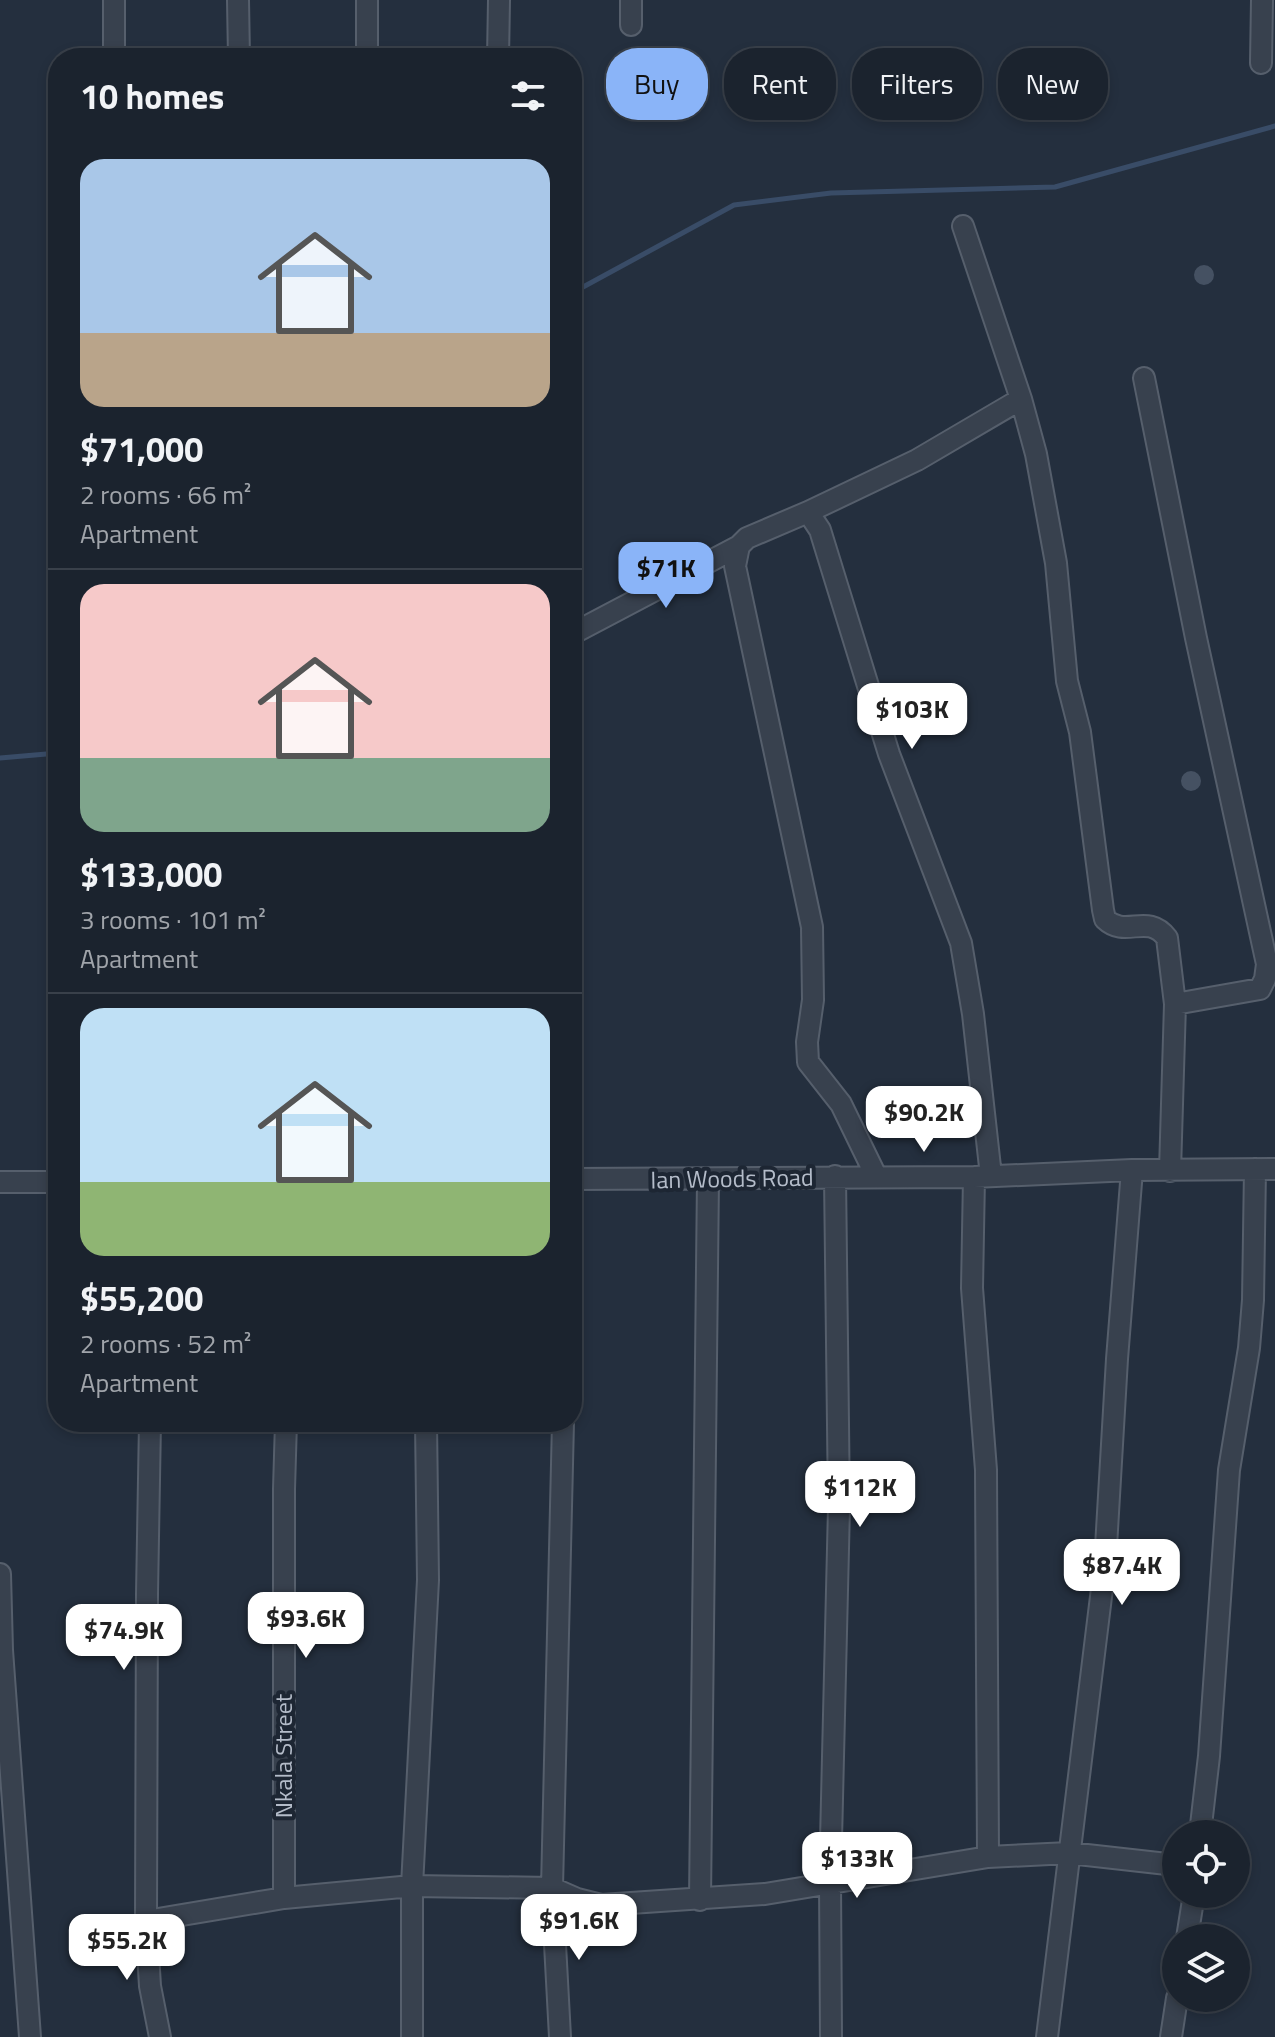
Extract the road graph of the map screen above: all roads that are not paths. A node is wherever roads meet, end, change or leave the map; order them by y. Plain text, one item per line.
1 (114, 0) edge
2 (238, 0) edge
3 (367, 0) edge
4 (499, 0) edge
5 (631, 0) edge
6 (1262, 0) edge
7 (631, 25) dead end
8 (114, 48) edge
9 (239, 48) edge
10 (367, 48) edge
11 (498, 48) edge
12 (1261, 63) dead end
13 (963, 226) dead end
14 (1144, 378) dead end
15 (1021, 399) junction
16 (808, 512) junction
17 (739, 546) junction
18 (582, 629) edge
19 (1175, 1004) junction
20 (1265, 1169) edge
21 (1132, 1170) junction
22 (1170, 1171) junction
23 (835, 1176) junction
24 (876, 1176) junction
25 (982, 1176) junction
26 (582, 1179) edge
27 (708, 1179) junction
28 (0, 1182) edge
29 (48, 1182) edge
30 (150, 1432) edge
31 (286, 1432) edge
32 (426, 1432) edge
33 (563, 1432) edge
34 (0, 1574) edge
35 (1202, 1820) edge
36 (1069, 1853) junction
37 (988, 1857) junction
38 (1162, 1863) edge
39 (830, 1882) junction
40 (412, 1886) junction
41 (552, 1888) junction
42 (284, 1898) junction
43 (700, 1900) junction
44 (146, 1921) junction
45 (1175, 2012) edge
46 (30, 2037) edge
47 (160, 2037) edge
48 (412, 2037) edge
49 (560, 2037) edge
50 (831, 2037) edge
51 (1047, 2037) edge
52 (1171, 2037) edge

1 - 8 street
2 - 9 street
3 - 10 street
4 - 11 street
5 - 7 street
6 - 12 street
13 - 15 street
14 - 19 street
15 - 16 street
15 - 19 street
16 - 17 street
16 - 25 street
17 - 18 street
17 - 24 street
19 - 22 street
20 - 22 street, Ian Woods Road
20 - 35 street
21 - 22 street, Ian Woods Road
21 - 25 street, Ian Woods Road
21 - 36 street
23 - 24 street, Ian Woods Road
23 - 27 street, Ian Woods Road
23 - 39 street
24 - 25 street, Ian Woods Road
25 - 37 street
26 - 27 street, Ian Woods Road
27 - 43 street
28 - 29 street
30 - 44 street
31 - 42 street, Nkala Street
32 - 40 street
33 - 41 street
34 - 46 street
36 - 37 street
36 - 38 street
36 - 51 street
37 - 39 street
39 - 43 street
39 - 50 street
40 - 41 street
40 - 42 street
40 - 48 street
41 - 43 street
41 - 49 street
42 - 44 street
44 - 47 street
45 - 52 street

